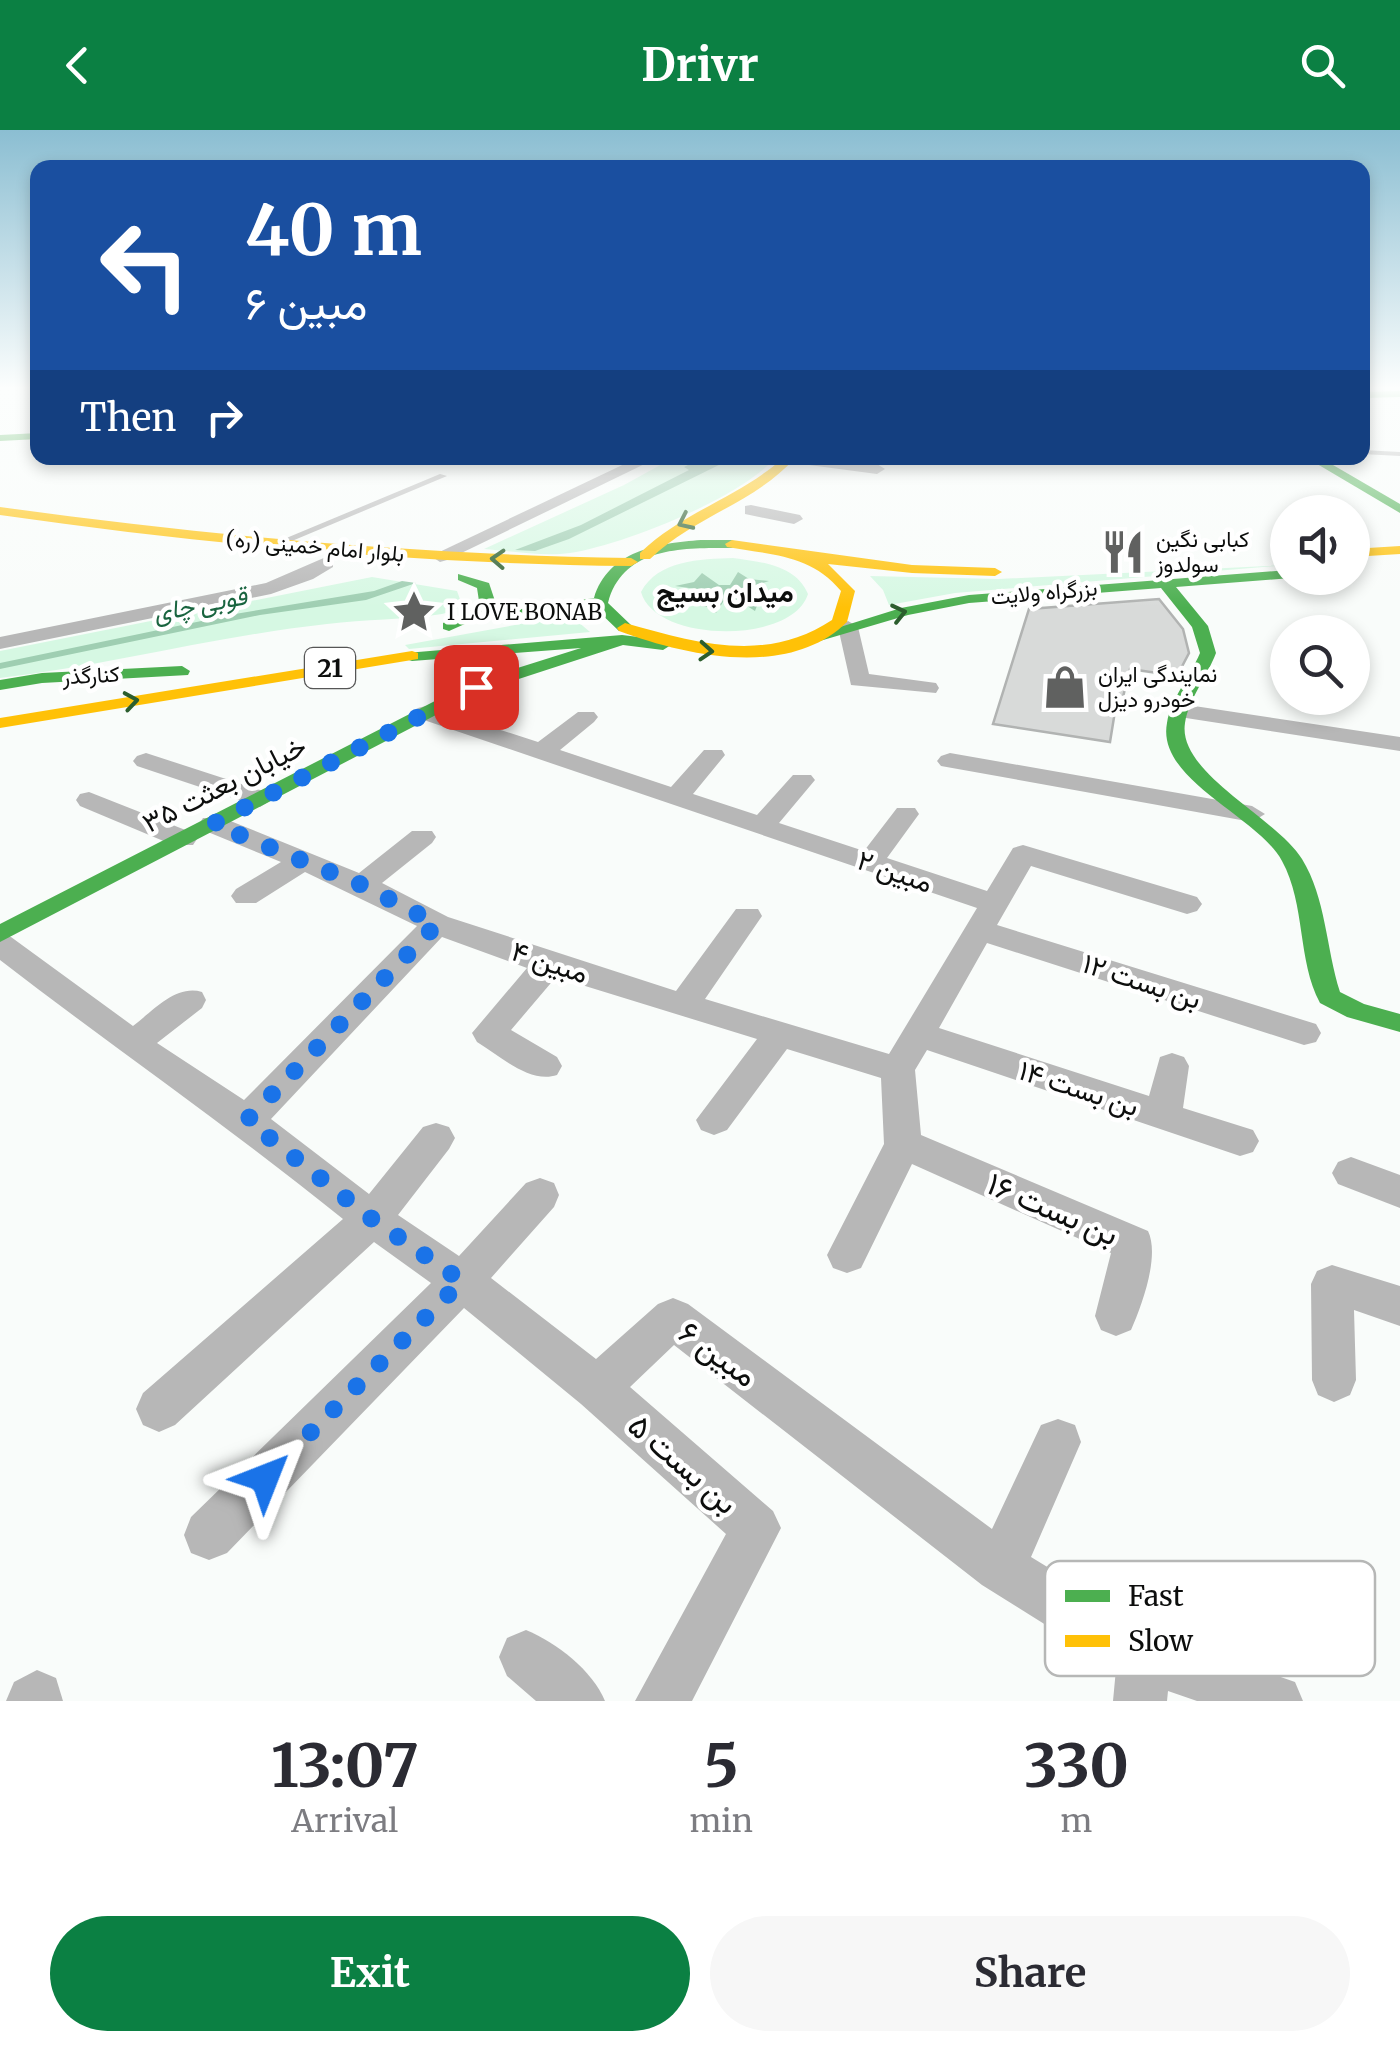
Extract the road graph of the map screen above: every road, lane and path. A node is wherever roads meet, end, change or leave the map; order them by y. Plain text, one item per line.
1 (634, 465) edge
2 (782, 465) edge
3 (812, 465) edge
4 (850, 465) edge
5 (1326, 465) edge
6 (878, 469) dead end
7 (443, 476) dead end
8 (1400, 509) edge
9 (751, 510) junction
10 (0, 511) edge
11 (794, 519) dead end
12 (0, 525) edge
13 (278, 544) junction
14 (732, 544) junction
15 (1400, 550) edge
16 (1370, 552) edge
17 (440, 556) junction
18 (805, 557) junction
19 (1270, 558) edge
20 (638, 559) junction
21 (550, 561) junction
22 (326, 563) junction
23 (1400, 567) edge
24 (1370, 569) edge
25 (1270, 575) edge
26 (463, 577) junction
27 (1164, 582) junction
28 (534, 584) junction
29 (600, 598) junction
30 (449, 626) junction
31 (848, 627) junction
32 (419, 631) dead end
33 (622, 640) junction
34 (805, 640) junction
35 (351, 642) dead end
36 (0, 643) edge
37 (663, 644) junction
38 (397, 650) junction
39 (182, 670) junction
40 (0, 685) edge
41 (476, 687) junction
42 (928, 688) dead end
43 (0, 705) edge
44 (1181, 711) junction
45 (426, 713) junction
46 (586, 717) dead end
47 (0, 723) edge
48 (1400, 744) edge
49 (541, 752) junction
50 (713, 755) dead end
51 (146, 760) dead end
52 (950, 761) dead end
53 (802, 780) dead end
54 (676, 797) junction
55 (260, 799) junction
56 (89, 800) dead end
57 (906, 814) dead end
58 (1252, 814) junction
59 (213, 824) junction
60 (762, 826) junction
61 (422, 837) dead end
62 (183, 839) junction
63 (304, 860) junction
64 (870, 862) junction
65 (362, 885) junction
66 (246, 896) dead end
67 (1187, 904) dead end
68 (746, 916) dead end
69 (987, 917) junction
70 (437, 924) junction
71 (0, 934) edge
72 (0, 944) edge
73 (549, 964) junction
74 (190, 1000) dead end
75 (685, 1003) junction
76 (1400, 1023) edge
77 (1304, 1033) dead end
78 (918, 1034) junction
79 (780, 1035) junction
80 (133, 1044) junction
81 (544, 1066) dead end
82 (1172, 1066) dead end
83 (898, 1070) junction
84 (1164, 1116) junction
85 (247, 1120) junction
86 (714, 1120) dead end
87 (436, 1138) dead end
88 (1240, 1140) dead end
89 (903, 1144) junction
90 (1352, 1173) dead end
91 (1400, 1192) edge
92 (540, 1195) dead end
93 (372, 1219) junction
94 (847, 1255) dead end
95 (462, 1281) junction
96 (1400, 1306) edge
97 (1116, 1316) dead end
98 (1334, 1380) dead end
99 (597, 1388) junction
100 (159, 1409) dead end
101 (1058, 1442) dead end
102 (209, 1535) dead end
103 (1000, 1567) junction
104 (1045, 1602) edge
105 (526, 1657) dead end
106 (1142, 1678) edge
107 (578, 1701) edge
108 (662, 1701) edge
109 (1276, 1701) edge

1 - 17 street
2 -> 20 main road
3 - 9 main road
4 - 6 street
5 - 8 main road
7 - 13 lane
9 - 11 street
9 - 14 main road
10 - 13 main road, بلوار امام خمینی (ره)
12 - 22 main road, بلوار امام خمینی (ره)
13 - 17 main road, بلوار امام خمینی (ره)
14 - 18 main road, 21
14 - 20 main road, 21
15 - 16 main road
21 -> 17 main road, بلوار امام خمینی (ره)
18 - 19 main road, بزرگراه ولایت / 21
18 - 34 main road, 21
20 - 21 main road, بلوار امام خمینی (ره)
20 - 29 main road
21 - 28 main road
22 - 26 main road, بلوار امام خمینی (ره)
22 - 36 street
23 - 24 main road
25 - 27 main road, بزرگراه ولایت / 21
26 - 28 main road, بلوار امام خمینی (ره)
26 - 30 main road
31 -> 27 main road, بزرگراه ولایت / 21
27 - 44 main road
28 - 29 main road, بلوار امام خمینی (ره)
29 - 30 main road
29 - 37 main road, 21
30 - 32 main road
31 - 34 main road, بزرگراه ولایت / 21
31 - 42 street
33 - 37 main road, 21
33 - 38 main road, 21
33 - 41 main road, خیابان بعثت ۳۵
37 -> 34 main road, 21
35 - 39 main road, 21
38 - 41 main road
47 -> 38 main road, 21
39 - 40 main road, کنارگذر / 21
39 - 43 main road, 21
41 - 45 main road, خیابان بعثت ۳۵
44 - 48 street
44 - 58 main road
45 - 49 street, مبین ۲
45 - 55 main road, خیابان بعثت ۳۵
46 - 49 street
49 - 54 street, مبین ۲
50 - 54 street
51 - 55 street
52 - 58 street
53 - 60 street
54 - 60 street, مبین ۲
55 - 59 main road, خیابان بعثت ۳۵
56 - 62 street
57 - 64 street
58 - 76 main road
59 - 62 main road, خیابان بعثت ۳۵
59 - 63 street, مبین ۴
60 - 64 street, مبین ۲
61 - 65 street
62 - 71 main road, خیابان بعثت ۳۵
63 - 65 street, مبین ۴
63 - 66 street
64 - 69 street, مبین ۲
65 - 70 street, مبین ۴
67 - 69 street
68 - 75 street
69 - 77 street, بن بست ۱۲
69 - 78 street
70 - 73 street, مبین ۴
70 - 85 street
72 - 80 street
73 - 75 street, مبین ۴
73 - 81 street
74 - 80 street
75 - 79 street, مبین ۴
78 - 83 street
78 - 84 street, بن بست ۱۴
79 - 83 street, مبین ۴
79 - 86 street
80 - 85 street
82 - 84 street
83 - 89 street
84 - 88 street, بن بست ۱۴
85 - 93 street
87 - 93 street
89 - 94 street
89 - 97 street, بن بست ۱۶
90 - 91 street
92 - 95 street
93 - 95 street
93 - 100 street
95 - 99 street
95 - 102 street
96 - 98 street
99 - 103 street, مبین ۶
99 - 108 street, بن بست ۵
101 - 103 street
103 - 104 street, مبین ۶
105 - 107 street
106 - 109 street, مبین ۶

